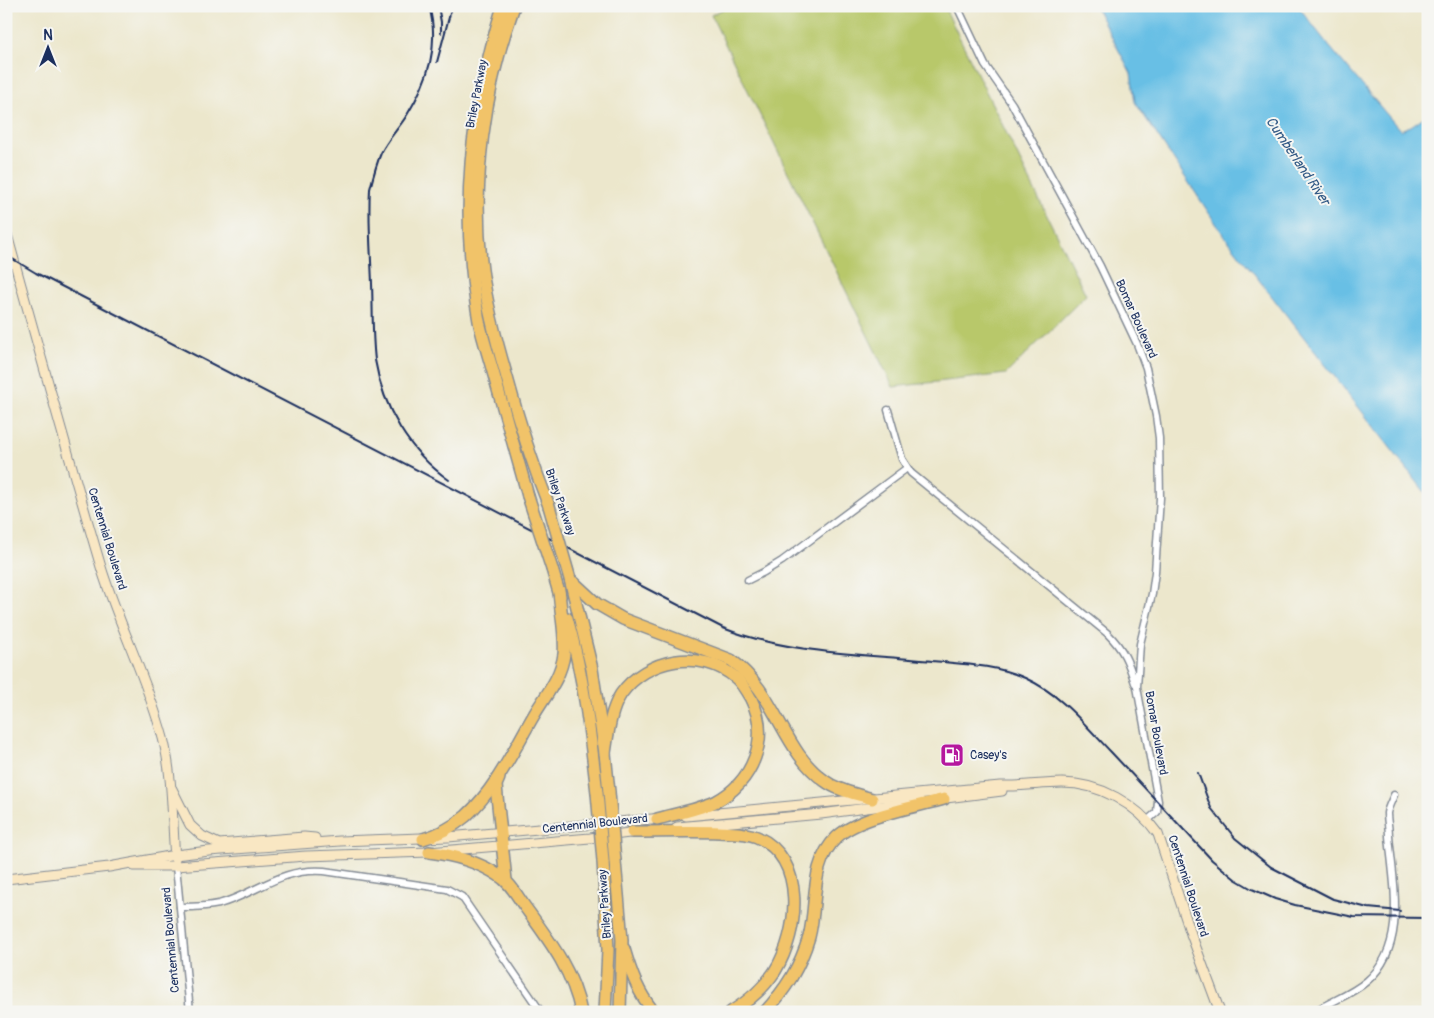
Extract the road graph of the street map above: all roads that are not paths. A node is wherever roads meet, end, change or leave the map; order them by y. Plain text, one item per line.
1 (503, 6) edge
2 (514, 6) edge
3 (957, 6) edge
4 (6, 232) edge
5 (888, 410) dead end
6 (907, 468) junction
7 (570, 579) junction
8 (748, 580) dead end
9 (559, 590) junction
10 (1137, 687) junction
11 (605, 753) junction
12 (501, 772) junction
13 (170, 783) junction
14 (1015, 787) junction
15 (1394, 795) dead end
16 (872, 799) junction
17 (944, 799) junction
18 (656, 819) junction
19 (1148, 820) junction
20 (501, 832) junction
21 (632, 832) junction
22 (423, 839) junction
23 (340, 841) junction
24 (502, 845) junction
25 (429, 852) junction
26 (175, 855) junction
27 (176, 866) junction
28 (108, 867) junction
29 (6, 879) edge
30 (506, 880) junction
31 (180, 907) junction
32 (622, 940) junction
33 (190, 1012) edge
34 (540, 1012) edge
35 (581, 1012) edge
36 (605, 1012) edge
37 (620, 1012) edge
38 (654, 1012) edge
39 (731, 1012) edge
40 (765, 1012) edge
41 (1220, 1012) edge
42 (1314, 1012) edge

1 - 9 highway, Briley Parkway, bridge
2 - 7 highway, Briley Parkway, bridge
3 - 10 street, Bomar Boulevard
4 - 13 main road, Centennial Boulevard
5 - 6 street
6 - 8 street
6 - 10 street
7 - 11 highway, Briley Parkway
7 - 16 highway
9 - 12 highway
9 - 36 highway, Briley Parkway, bridge
10 - 19 street, Bomar Boulevard
11 - 18 highway
11 - 32 highway, Briley Parkway, bridge
12 - 20 highway
12 - 22 highway
13 - 23 main road
13 - 26 main road, Centennial Boulevard
14 - 16 main road, Centennial Boulevard
14 - 17 main road, Centennial Boulevard
14 - 19 main road, Centennial Boulevard
15 - 42 street
16 - 18 main road, Centennial Boulevard
17 - 21 main road, Centennial Boulevard
17 - 40 highway
18 - 20 main road, Centennial Boulevard
19 - 41 main road, Centennial Boulevard
20 - 22 main road, Centennial Boulevard
20 - 24 highway
21 - 24 main road, Centennial Boulevard
21 - 39 highway
22 - 23 main road, Centennial Boulevard
23 - 26 main road, Centennial Boulevard
24 - 25 main road, Centennial Boulevard
24 - 30 highway
25 - 27 main road, Centennial Boulevard
25 - 30 highway
26 - 27 main road, Centennial Boulevard
26 - 28 main road, Centennial Boulevard
27 - 28 main road, Centennial Boulevard
27 - 31 street, Centennial Boulevard
28 - 29 main road
30 - 35 highway
31 - 33 street, Centennial Boulevard
31 - 34 street
32 - 37 highway, Briley Parkway
32 - 38 highway

